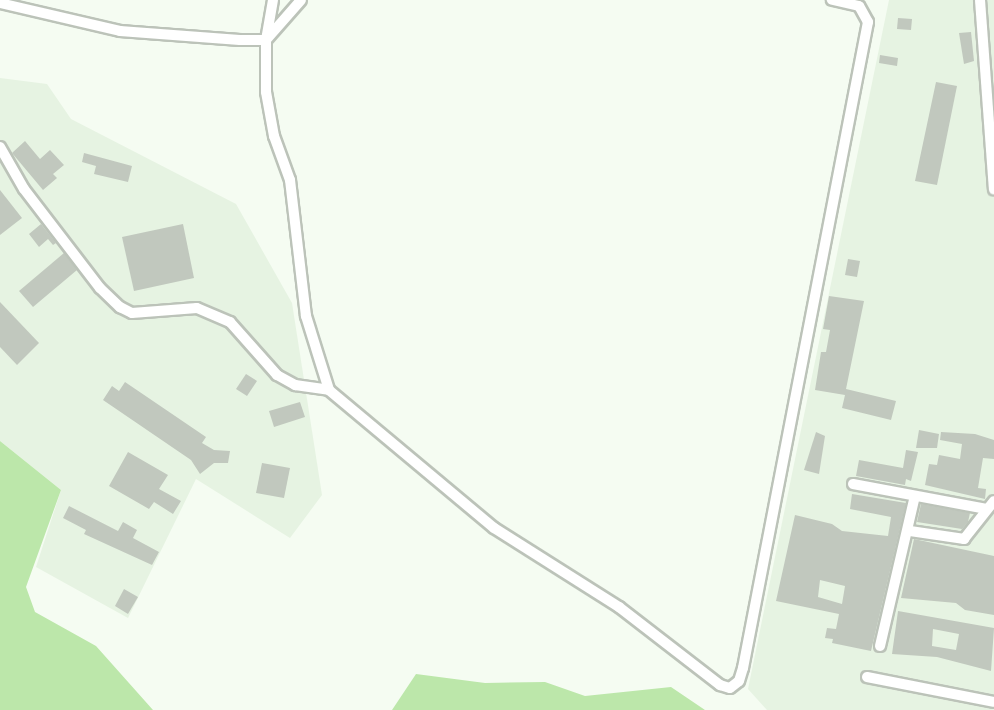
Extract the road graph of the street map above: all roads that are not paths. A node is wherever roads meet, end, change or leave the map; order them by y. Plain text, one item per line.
1 (273, 0) edge
2 (301, 0) edge
3 (832, 0) edge
4 (980, 0) edge
5 (0, 3) edge
6 (266, 40) junction
7 (991, 122) edge
8 (0, 147) edge
9 (994, 189) edge
10 (329, 390) junction
11 (853, 484) dead end
12 (915, 496) junction
13 (991, 505) edge
14 (910, 531) junction
15 (880, 646) dead end
16 (867, 677) dead end
17 (994, 702) edge

1 - 6 street
2 - 6 street
3 - 10 street
4 - 7 street
5 - 6 street
6 - 10 street
7 - 9 street
8 - 10 street
11 - 12 street
12 - 13 street
12 - 14 street
13 - 14 street
14 - 15 street
16 - 17 street

